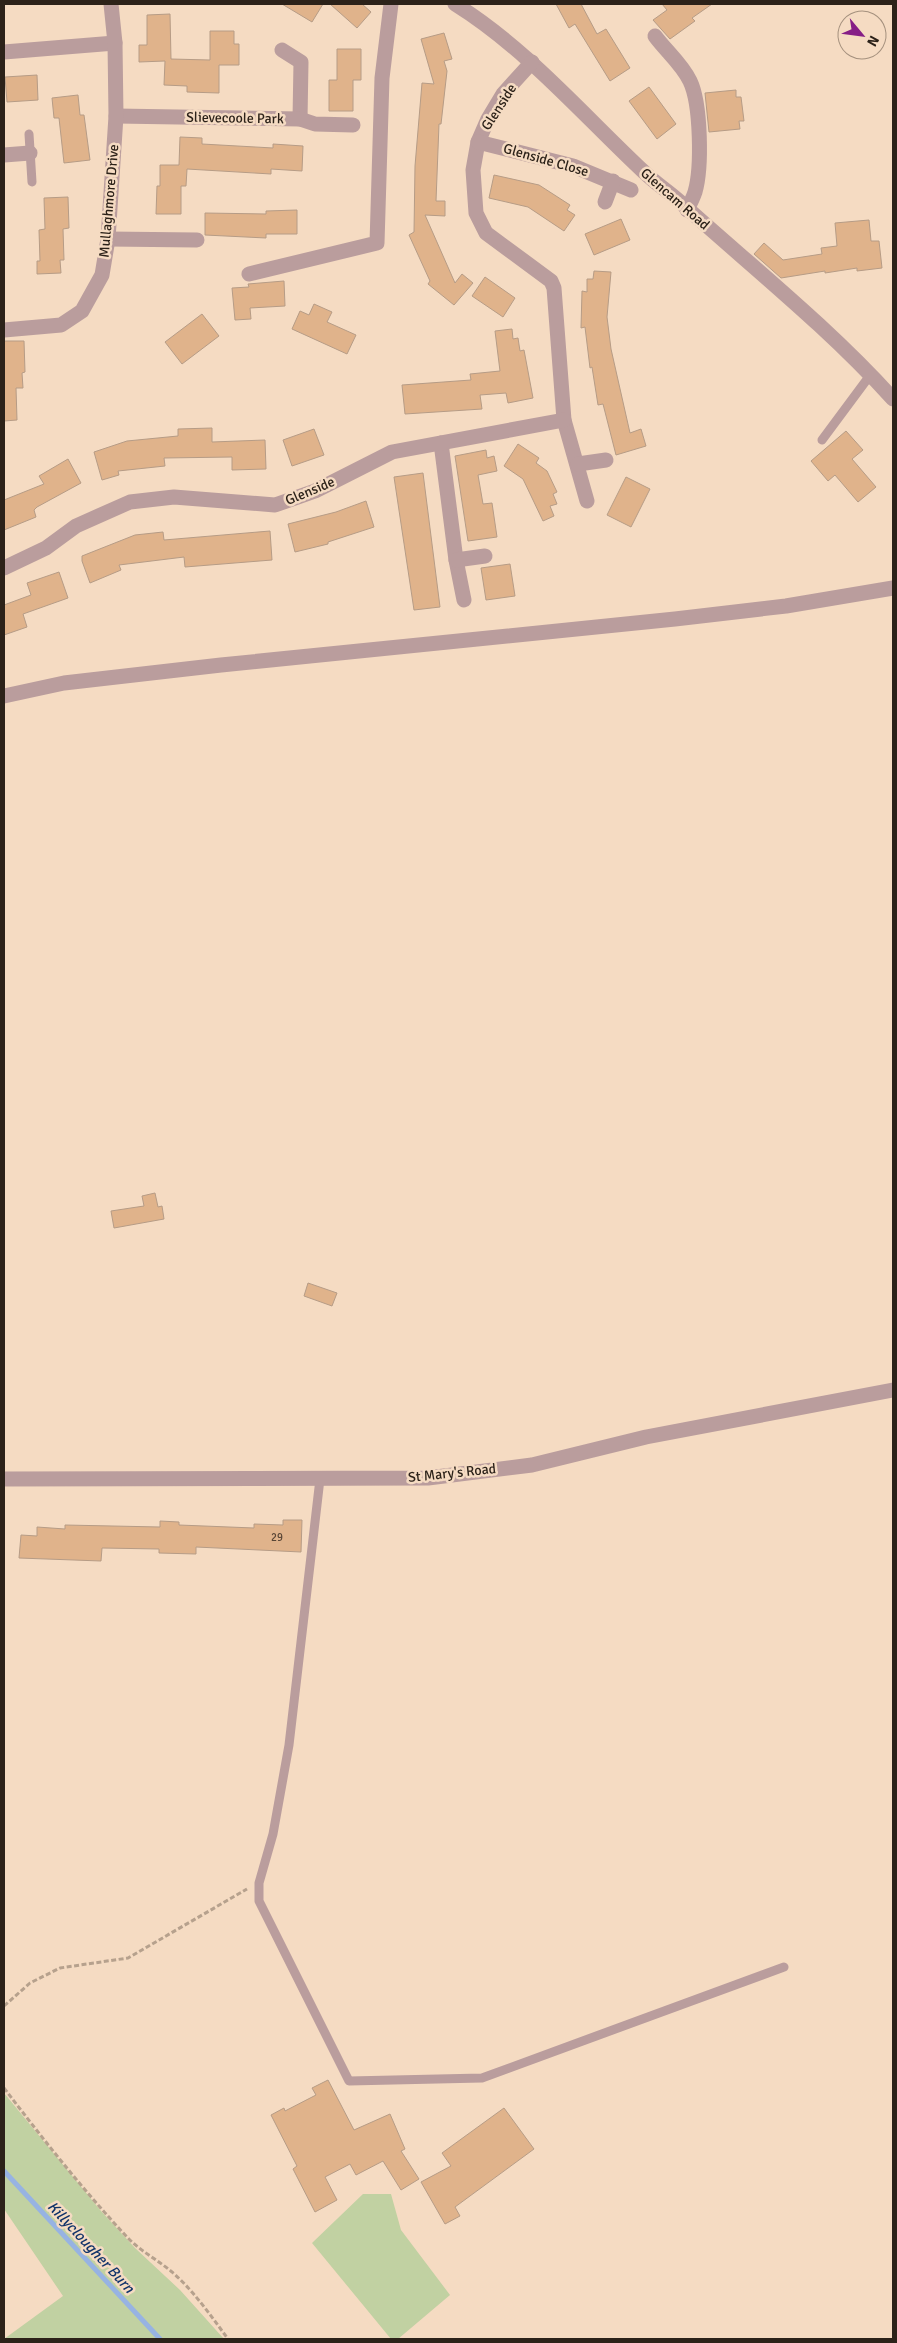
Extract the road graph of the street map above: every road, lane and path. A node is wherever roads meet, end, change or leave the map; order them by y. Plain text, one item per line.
1 (111, 4) edge
2 (391, 4) edge
3 (455, 4) edge
4 (655, 36) dead end
5 (115, 43) junction
6 (282, 50) dead end
7 (4, 52) edge
8 (532, 62) junction
9 (116, 116) junction
10 (300, 119) junction
11 (353, 125) dead end
12 (29, 134) dead end
13 (478, 142) junction
14 (30, 153) junction
15 (4, 155) edge
16 (613, 181) junction
17 (32, 182) dead end
18 (631, 190) dead end
19 (605, 202) dead end
20 (687, 210) junction
21 (108, 239) junction
22 (197, 240) dead end
23 (249, 274) dead end
24 (4, 330) edge
25 (871, 374) junction
26 (893, 398) edge
27 (564, 420) junction
28 (822, 440) dead end
29 (441, 443) junction
30 (606, 460) dead end
31 (578, 464) junction
32 (587, 502) dead end
33 (485, 556) dead end
34 (456, 560) junction
35 (4, 568) edge
36 (893, 588) edge
37 (464, 600) dead end
38 (4, 696) edge
39 (893, 1390) edge
40 (4, 1479) edge
41 (320, 1479) junction
42 (259, 1883) junction
43 (784, 1967) dead end
44 (4, 2006) edge
45 (4, 2088) edge
46 (228, 2339) edge

1 - 5 street, Mullaghmore Drive
2 - 23 street
3 - 8 street, Glencam Road
4 - 20 street
5 - 7 street
5 - 9 street, Mullaghmore Drive
6 - 10 street
8 - 13 street, Glenside
8 - 20 street, Glencam Road
9 - 10 street, Slievecoole Park
9 - 21 street, Mullaghmore Drive
10 - 11 street, Slievecoole Park
12 - 14 lane
13 - 16 street, Glenside Close
13 - 27 street, Glenside
14 - 15 street
14 - 17 lane
16 - 18 street, Glenside Close
16 - 19 street
20 - 25 street, Glencam Road
21 - 22 street
21 - 24 street, Mullaghmore Drive
25 - 26 street, Glencam Road
25 - 28 lane
27 - 29 street, Glenside
27 - 31 street, Glenside
29 - 34 street
29 - 35 street, Glenside
30 - 31 street
31 - 32 street, Glenside
33 - 34 street
34 - 37 street
36 - 38 street
39 - 41 street, St Mary's Road
40 - 41 street, St Mary's Road
41 - 42 lane
42 - 43 lane
42 - 44 path
45 - 46 path

